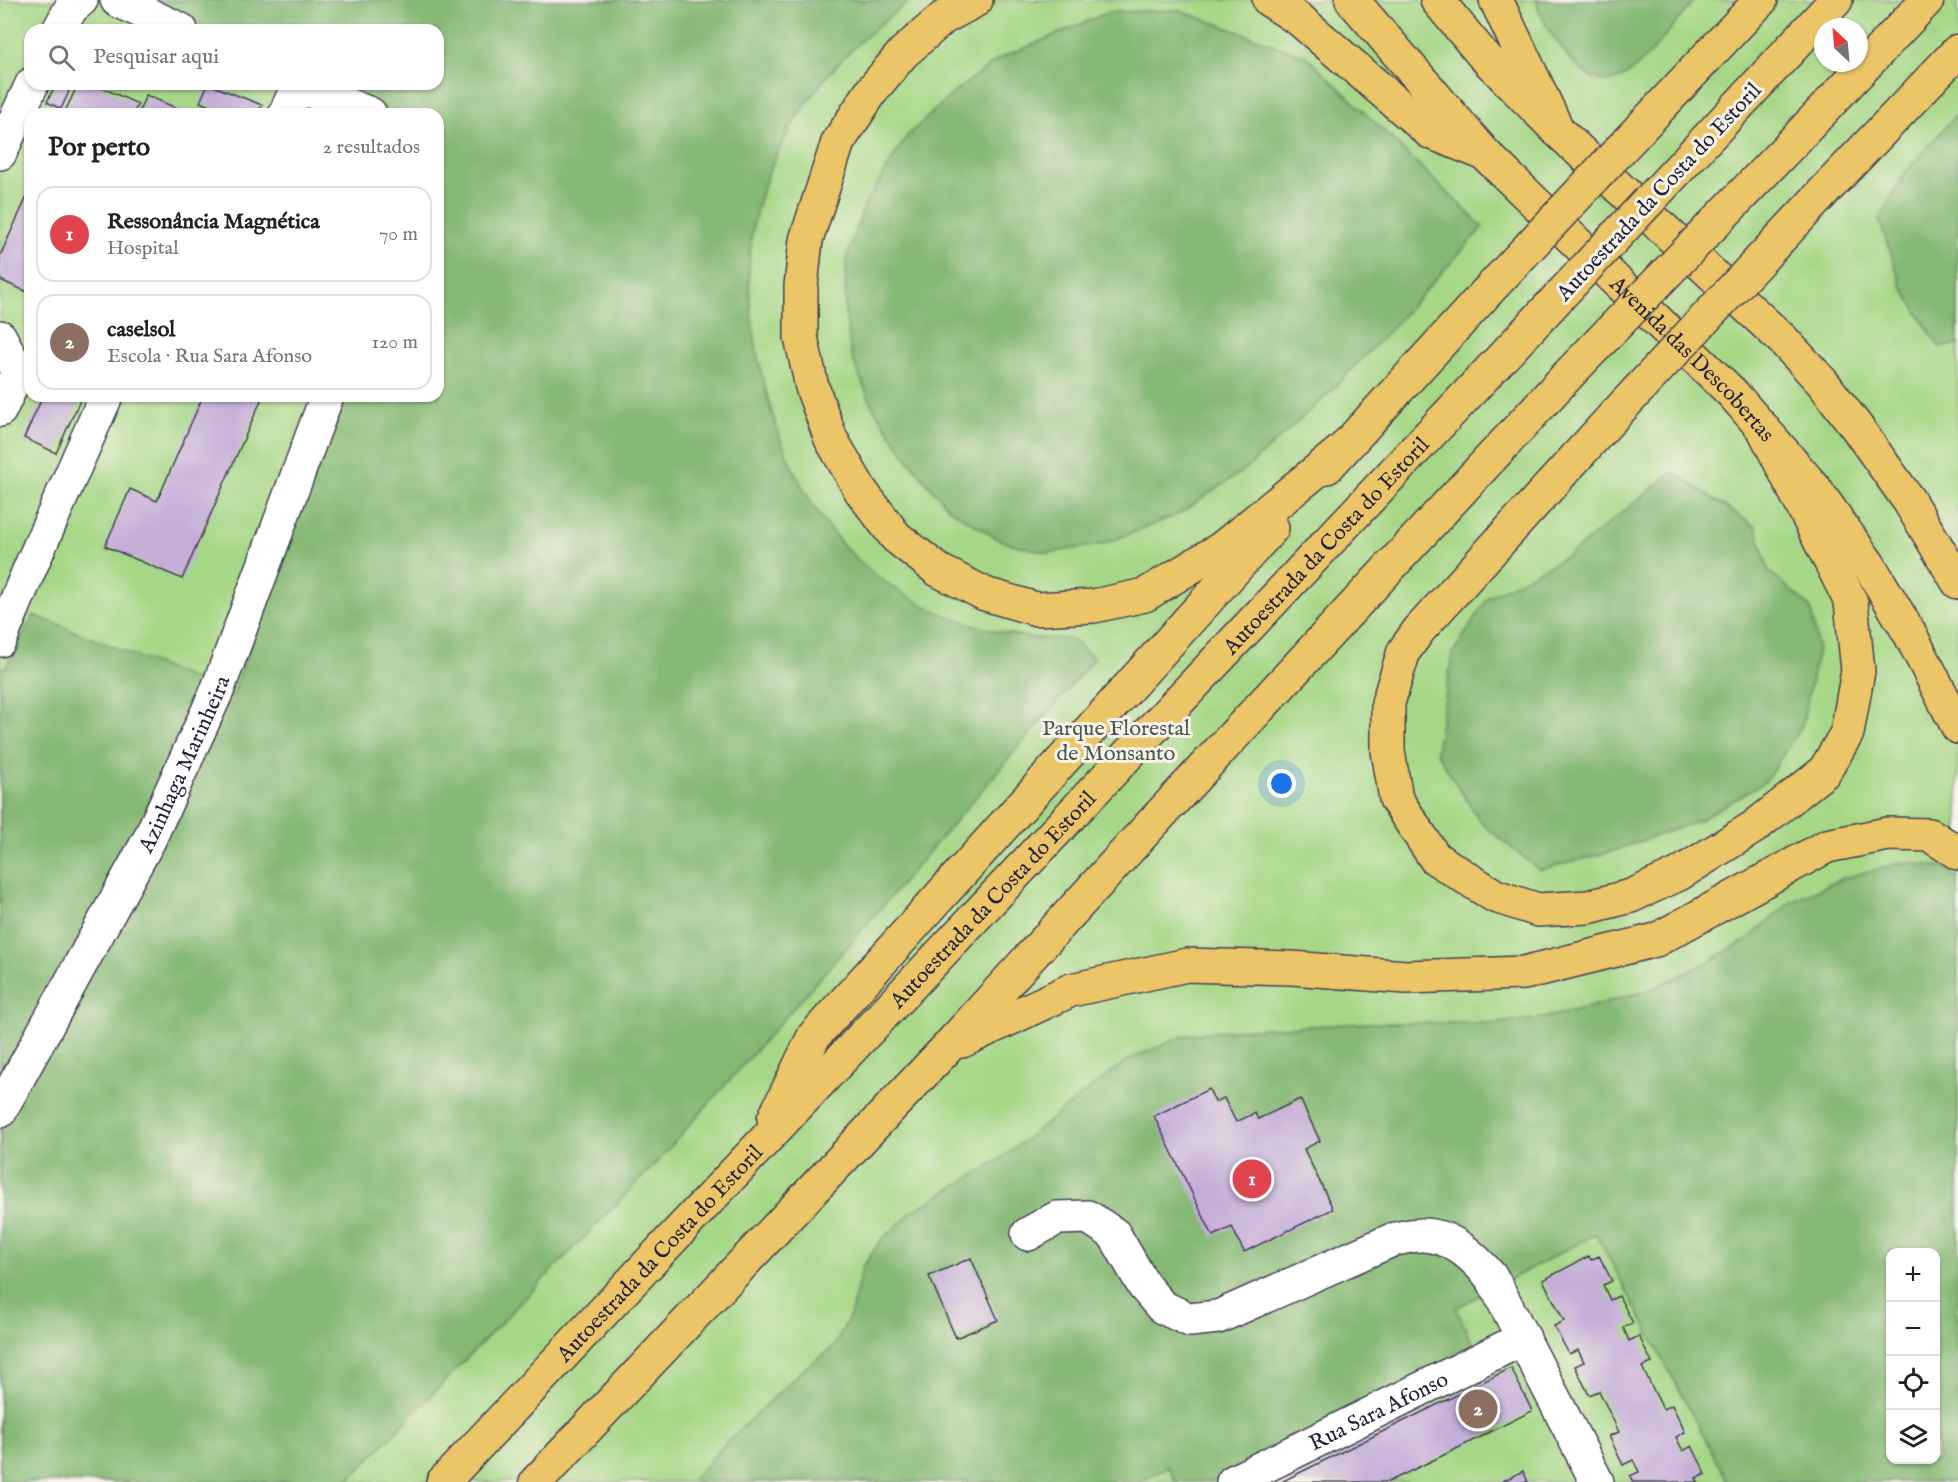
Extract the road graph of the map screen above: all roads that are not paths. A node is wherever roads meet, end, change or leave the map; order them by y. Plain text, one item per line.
1 (81, 0) edge
2 (117, 0) edge
3 (976, 0) edge
4 (1269, 0) edge
5 (1352, 0) edge
6 (1437, 0) edge
7 (1496, 0) edge
8 (1761, 0) edge
9 (1836, 0) edge
10 (1927, 0) edge
11 (62, 24) edge
12 (168, 24) edge
13 (1958, 51) edge
14 (29, 90) edge
15 (292, 95) edge
16 (345, 108) edge
17 (1558, 131) junction
18 (0, 153) edge
19 (1485, 154) junction
20 (0, 337) edge
21 (103, 402) edge
22 (325, 402) edge
23 (0, 410) edge
24 (1763, 428) junction
25 (1341, 451) junction
26 (1958, 582) edge
27 (1, 626) edge
28 (1958, 727) edge
29 (1958, 853) edge
30 (947, 1048) junction
31 (0, 1111) edge
32 (760, 1147) junction
33 (1028, 1234) dead end
34 (1524, 1338) junction
35 (443, 1482) edge
36 (536, 1482) edge
37 (1233, 1482) edge
38 (1597, 1482) edge

1 - 11 street
2 - 12 street
3 - 25 main road
4 - 19 main road
5 - 19 main road, Avenida das Descobertas
6 - 17 main road
7 - 17 main road
8 - 25 main road, bridge
9 - 32 main road, Autoestrada da Costa do Estoril, bridge
10 - 30 main road, bridge
13 - 24 main road, bridge
14 - 18 street
15 - 16 street
17 - 26 main road
19 - 24 main road, Avenida das Descobertas
20 - 23 street
21 - 27 street
22 - 31 street, Azinhaga Marinheira
24 - 28 main road, Avenida das Descobertas
25 - 32 main road
29 - 30 main road
30 - 36 main road
32 - 35 main road, Autoestrada da Costa do Estoril
33 - 34 street
34 - 37 street, Rua Sara Afonso
34 - 38 street

